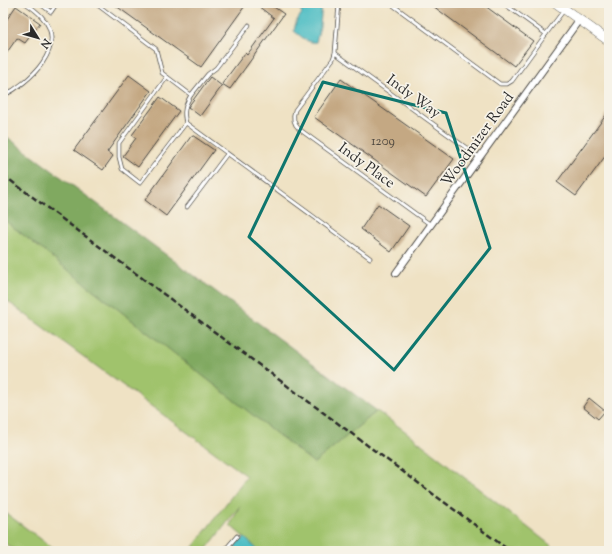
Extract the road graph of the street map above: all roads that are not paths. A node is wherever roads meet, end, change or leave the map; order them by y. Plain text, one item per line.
1 (25, 3) edge
2 (39, 3) edge
3 (57, 3) edge
4 (95, 3) edge
5 (339, 3) edge
6 (390, 3) edge
7 (503, 3) edge
8 (556, 3) edge
9 (565, 10) junction
10 (579, 20) junction
11 (249, 25) dead end
12 (546, 34) junction
13 (609, 41) edge
14 (335, 53) junction
15 (167, 77) junction
16 (190, 95) junction
17 (3, 96) edge
18 (186, 123) junction
19 (227, 154) junction
20 (480, 158) junction
21 (187, 207) dead end
22 (431, 225) junction
23 (370, 258) dead end
24 (396, 273) dead end
25 (237, 536) dead end
26 (224, 551) edge

1 - 17 lane
2 - 3 lane
4 - 15 lane
5 - 14 lane
6 - 12 lane
7 - 12 lane
8 - 9 main road
9 - 10 main road
9 - 12 lane
10 - 13 main road
10 - 20 street, Woodmizer Road
11 - 16 lane
14 - 20 lane, Indy Way
14 - 22 lane, Indy Place
15 - 16 lane
15 - 18 lane
16 - 18 lane
18 - 19 lane
19 - 21 lane
19 - 23 lane
20 - 22 street, Woodmizer Road
22 - 24 street, Woodmizer Road
25 - 26 lane

